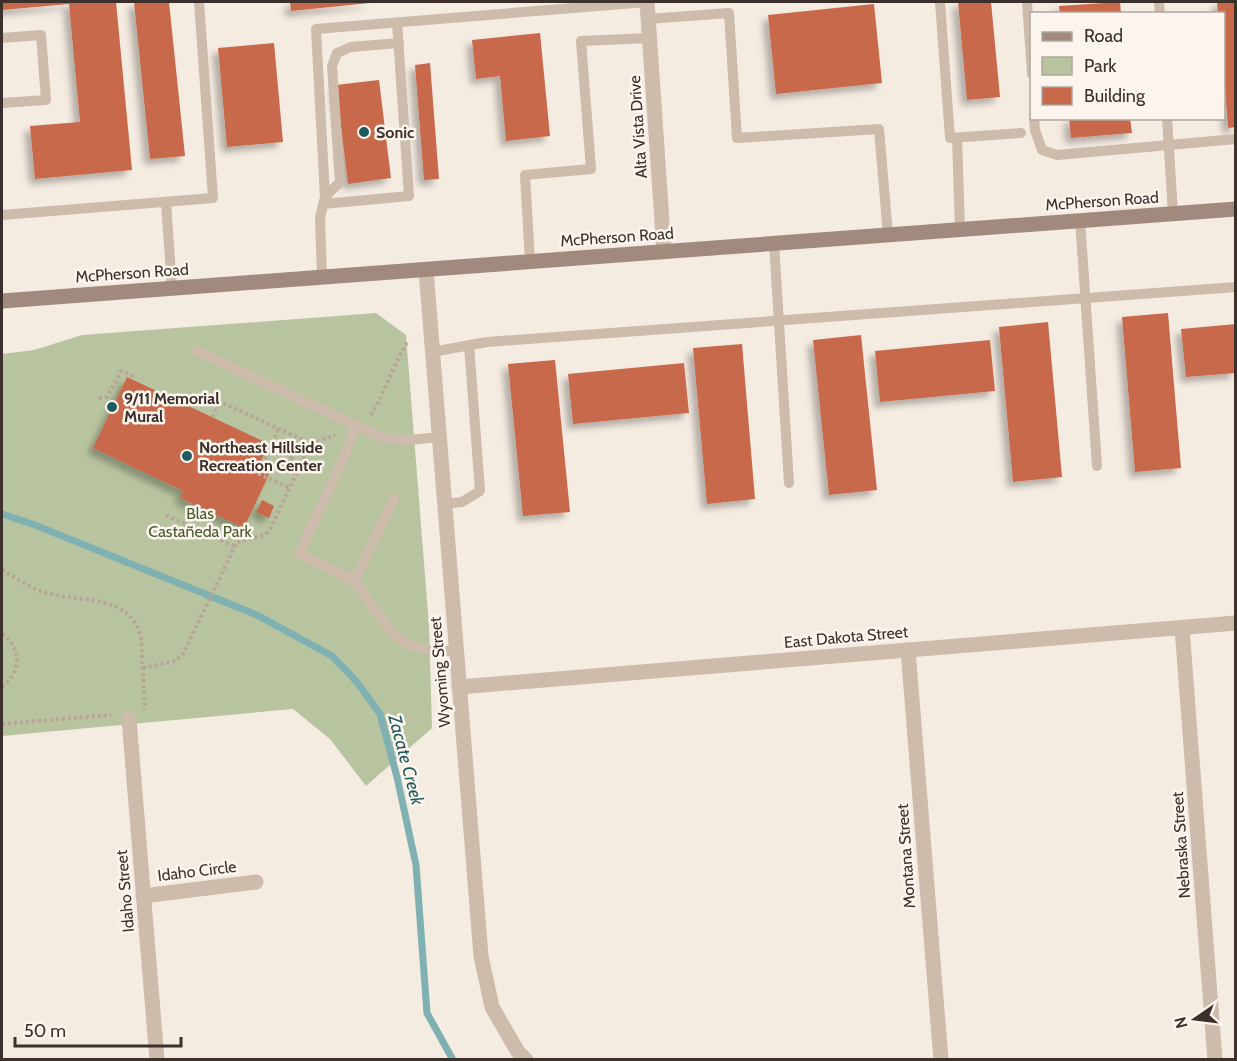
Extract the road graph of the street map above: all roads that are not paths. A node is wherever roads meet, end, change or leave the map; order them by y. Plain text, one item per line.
1 (199, 2) edge
2 (647, 2) edge
3 (940, 2) edge
4 (1027, 2) edge
5 (517, 7) edge
6 (648, 19) junction
7 (398, 23) junction
8 (2, 38) edge
9 (650, 38) junction
10 (399, 44) junction
11 (1030, 45) edge
12 (2, 103) edge
13 (1034, 120) edge
14 (1167, 120) edge
15 (1021, 133) dead end
16 (957, 138) junction
17 (1236, 139) edge
18 (1169, 147) junction
19 (324, 200) junction
20 (166, 202) junction
21 (1236, 209) edge
22 (1173, 214) junction
23 (2, 215) edge
24 (1080, 220) junction
25 (960, 229) junction
26 (888, 235) junction
27 (774, 243) junction
28 (664, 251) junction
29 (530, 261) junction
30 (426, 270) junction
31 (321, 277) junction
32 (1236, 287) edge
33 (172, 288) junction
34 (1084, 298) junction
35 (2, 301) edge
36 (779, 320) junction
37 (469, 345) junction
38 (197, 351) dead end
39 (432, 352) junction
40 (355, 425) junction
41 (439, 437) junction
42 (1097, 466) dead end
43 (789, 483) dead end
44 (394, 498) dead end
45 (445, 504) junction
46 (354, 582) junction
47 (1236, 623) edge
48 (1182, 628) junction
49 (908, 650) junction
50 (457, 651) junction
51 (459, 687) junction
52 (132, 716) road end
53 (256, 882) dead end
54 (143, 896) junction
55 (157, 1059) edge
56 (525, 1059) edge
57 (941, 1059) edge
58 (1215, 1059) edge

1 - 20 lane
2 - 5 lane
2 - 6 street, Alta Vista Drive
3 - 16 lane
4 - 11 lane
5 - 7 lane
6 - 9 street, Alta Vista Drive
6 - 26 lane
7 - 10 lane
7 - 19 lane
8 - 12 lane
9 - 28 street, Alta Vista Drive
9 - 29 lane
10 - 19 lane
10 - 19 lane
13 - 18 lane
14 - 18 lane
15 - 16 lane
16 - 25 lane
17 - 18 lane
18 - 22 lane
19 - 31 lane
20 - 23 lane
20 - 33 lane
21 - 22 main road, McPherson Road
22 - 24 main road, McPherson Road
24 - 25 main road, McPherson Road
24 - 34 lane
25 - 26 main road, McPherson Road
26 - 27 main road, McPherson Road
27 - 28 main road, McPherson Road
27 - 36 lane
28 - 29 main road, McPherson Road
29 - 30 main road, McPherson Road
30 - 31 main road, McPherson Road
30 - 39 street, Wyoming Street
31 - 33 main road, McPherson Road
32 - 34 lane
33 - 35 main road, McPherson Road
34 - 36 lane
34 - 42 lane
36 - 37 lane
36 - 43 lane
37 - 39 lane
37 - 45 lane
38 - 40 lane
39 - 41 street, Wyoming Street
40 - 41 lane
40 - 46 lane
41 - 45 street, Wyoming Street
44 - 46 lane
45 - 50 street, Wyoming Street
46 - 50 lane
47 - 48 street, East Dakota Street
48 - 49 street, East Dakota Street
48 - 58 street, Nebraska Street
49 - 51 street, East Dakota Street
49 - 57 street, Montana Street
50 - 51 street, Wyoming Street
51 - 56 street, Wyoming Street
52 - 54 street, Idaho Street
53 - 54 street, Idaho Circle
54 - 55 street, Idaho Street

